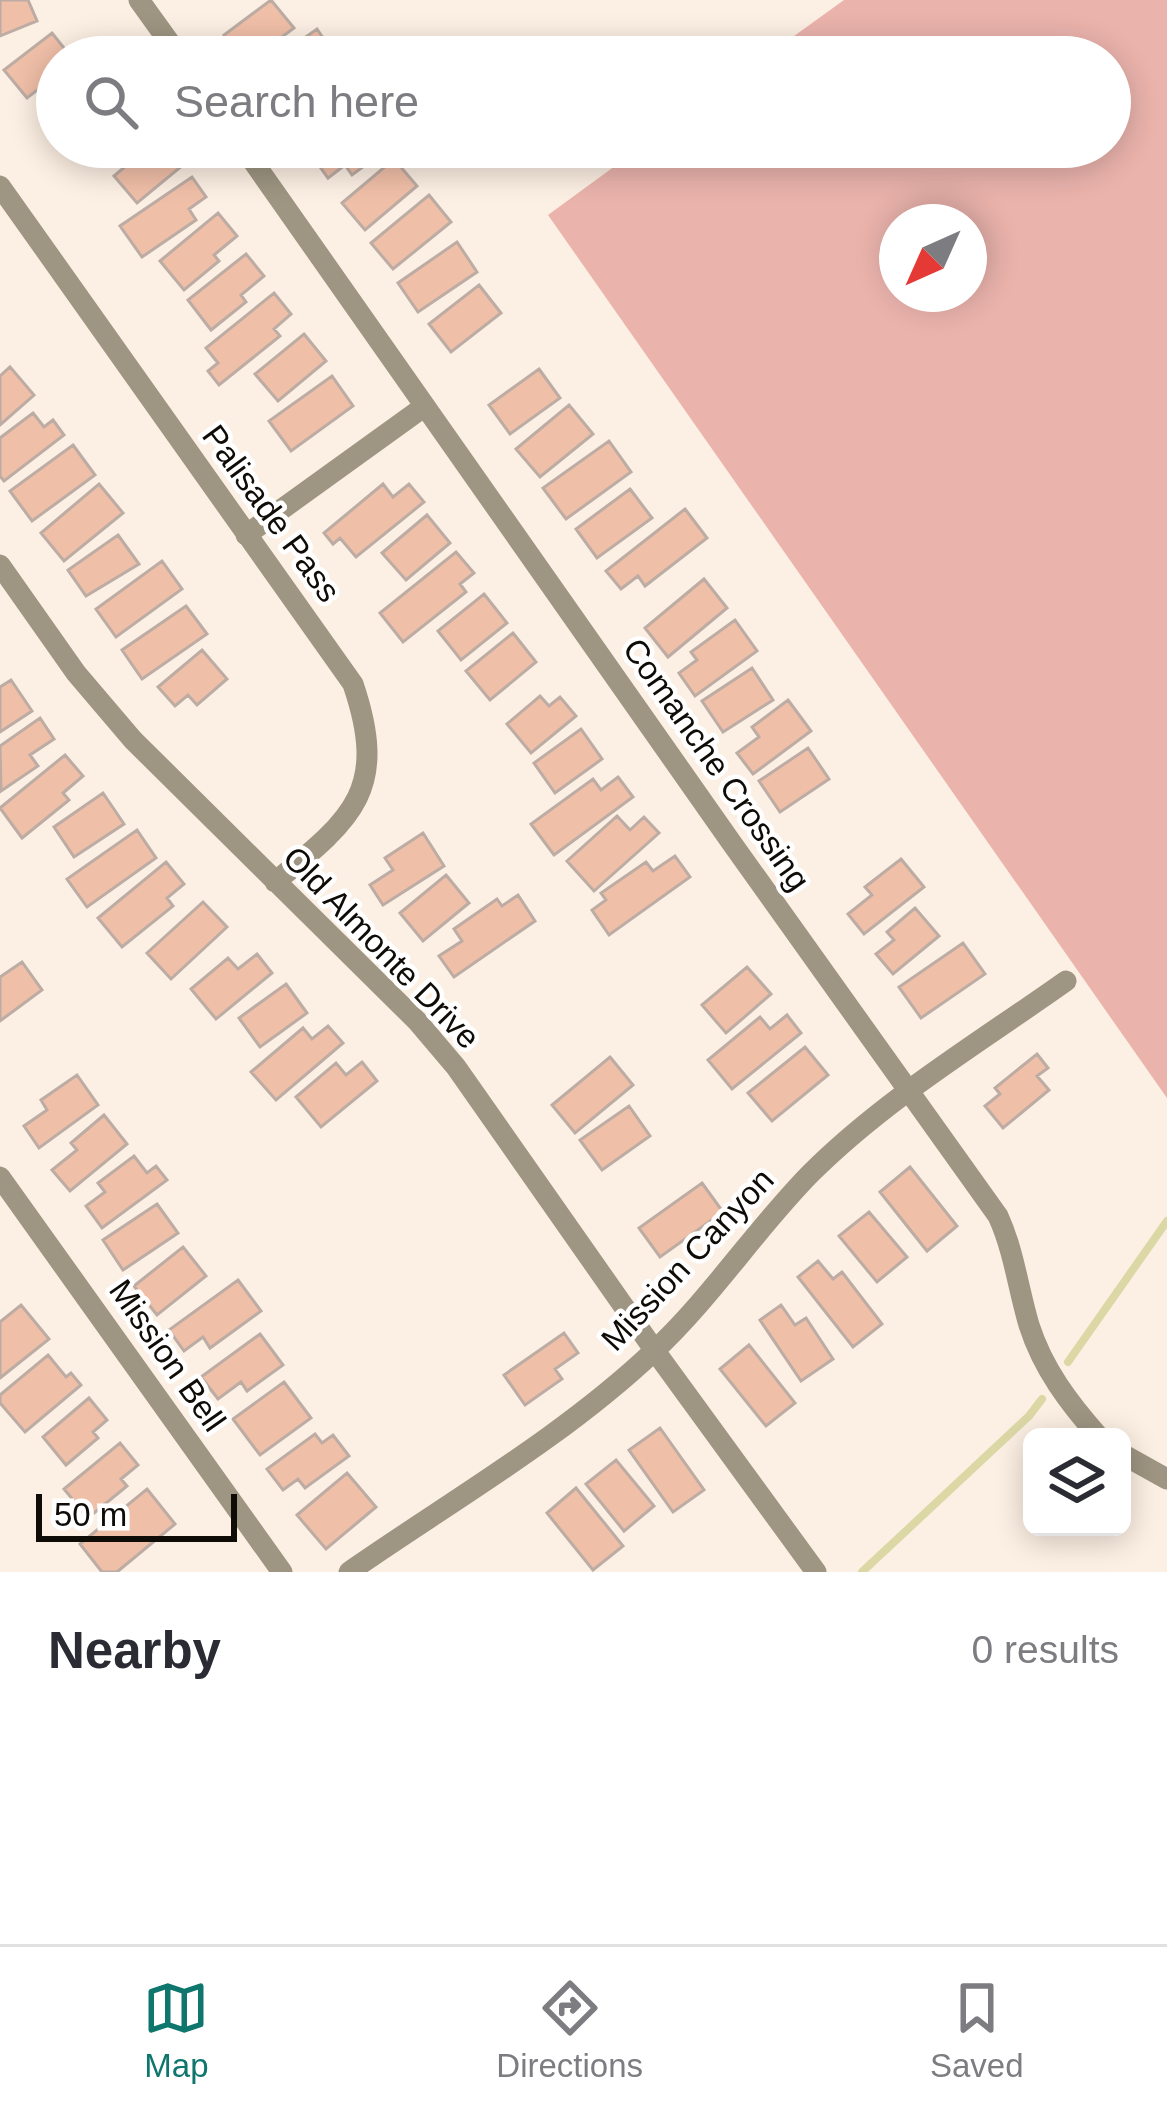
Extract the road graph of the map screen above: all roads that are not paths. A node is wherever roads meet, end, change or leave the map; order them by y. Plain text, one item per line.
1 (140, 0) edge
2 (165, 36) edge
3 (258, 168) edge
4 (0, 186) edge
5 (425, 406) junction
6 (246, 535) junction
7 (0, 565) edge
8 (275, 882) junction
9 (1066, 981) dead end
10 (910, 1091) junction
11 (0, 1177) edge
12 (655, 1351) junction
13 (1091, 1428) edge
14 (1131, 1459) edge
15 (1167, 1479) edge
16 (282, 1572) edge
17 (349, 1572) edge
18 (816, 1572) edge

1 - 2 street
3 - 5 street, Comanche Crossing
4 - 6 street, Palisade Pass
5 - 6 street
5 - 10 street, Comanche Crossing
6 - 8 street, Palisade Pass
7 - 8 street, Old Almonte Drive
8 - 12 street, Old Almonte Drive
9 - 10 street, Mission Canyon
10 - 12 street, Mission Canyon
10 - 13 street, Comanche Crossing
11 - 16 street, Mission Bell
12 - 17 street, Mission Canyon
12 - 18 street, Old Almonte Drive
14 - 15 street

